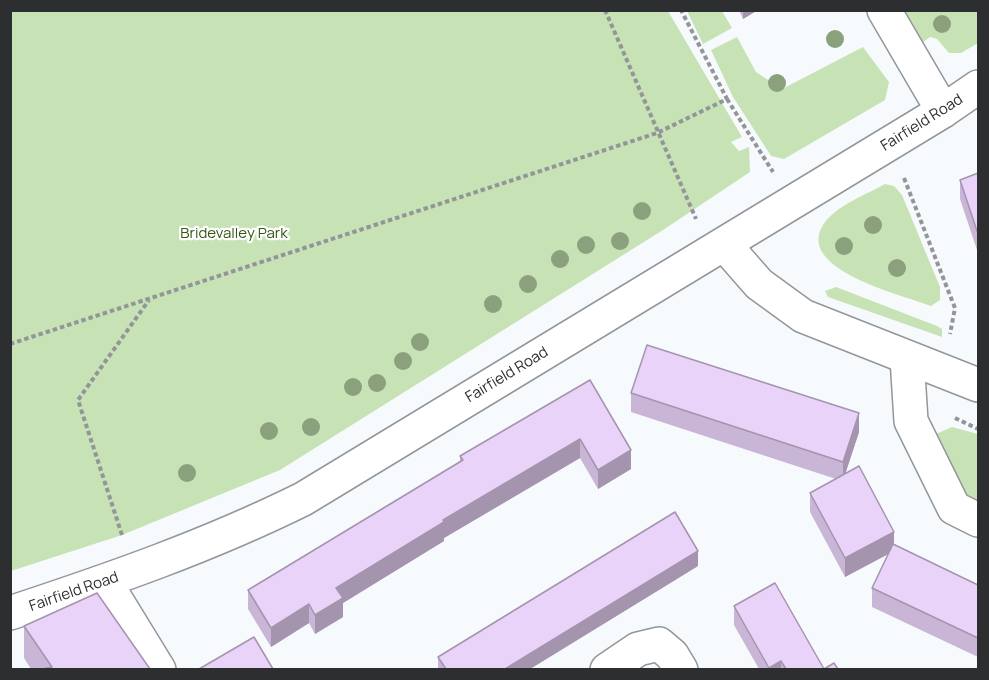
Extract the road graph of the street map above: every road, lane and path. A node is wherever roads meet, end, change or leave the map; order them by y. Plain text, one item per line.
1 (604, 10) edge
2 (681, 10) edge
3 (884, 10) edge
4 (978, 87) edge
5 (727, 99) junction
6 (943, 111) junction
7 (657, 133) junction
8 (882, 148) junction
9 (795, 201) junction
10 (714, 250) junction
11 (150, 299) junction
12 (10, 344) edge
13 (907, 358) junction
14 (942, 372) junction
15 (978, 385) edge
16 (978, 520) edge
17 (125, 541) dead end
18 (105, 582) junction
19 (10, 613) edge
20 (159, 669) edge
21 (607, 669) edge
22 (681, 669) edge

1 - 7 path
2 - 5 path
3 - 6 street
4 - 6 street, Fairfield Road
5 - 7 path
5 - 9 path
6 - 8 street, Fairfield Road
7 - 10 path
7 - 11 path
8 - 9 street, Fairfield Road
8 - 14 path
9 - 10 street, Fairfield Road
10 - 13 street
10 - 18 street, Fairfield Road
11 - 12 path
11 - 17 path
13 - 14 street
13 - 16 street
14 - 15 street
18 - 19 street, Fairfield Road
18 - 20 street
21 - 22 street

